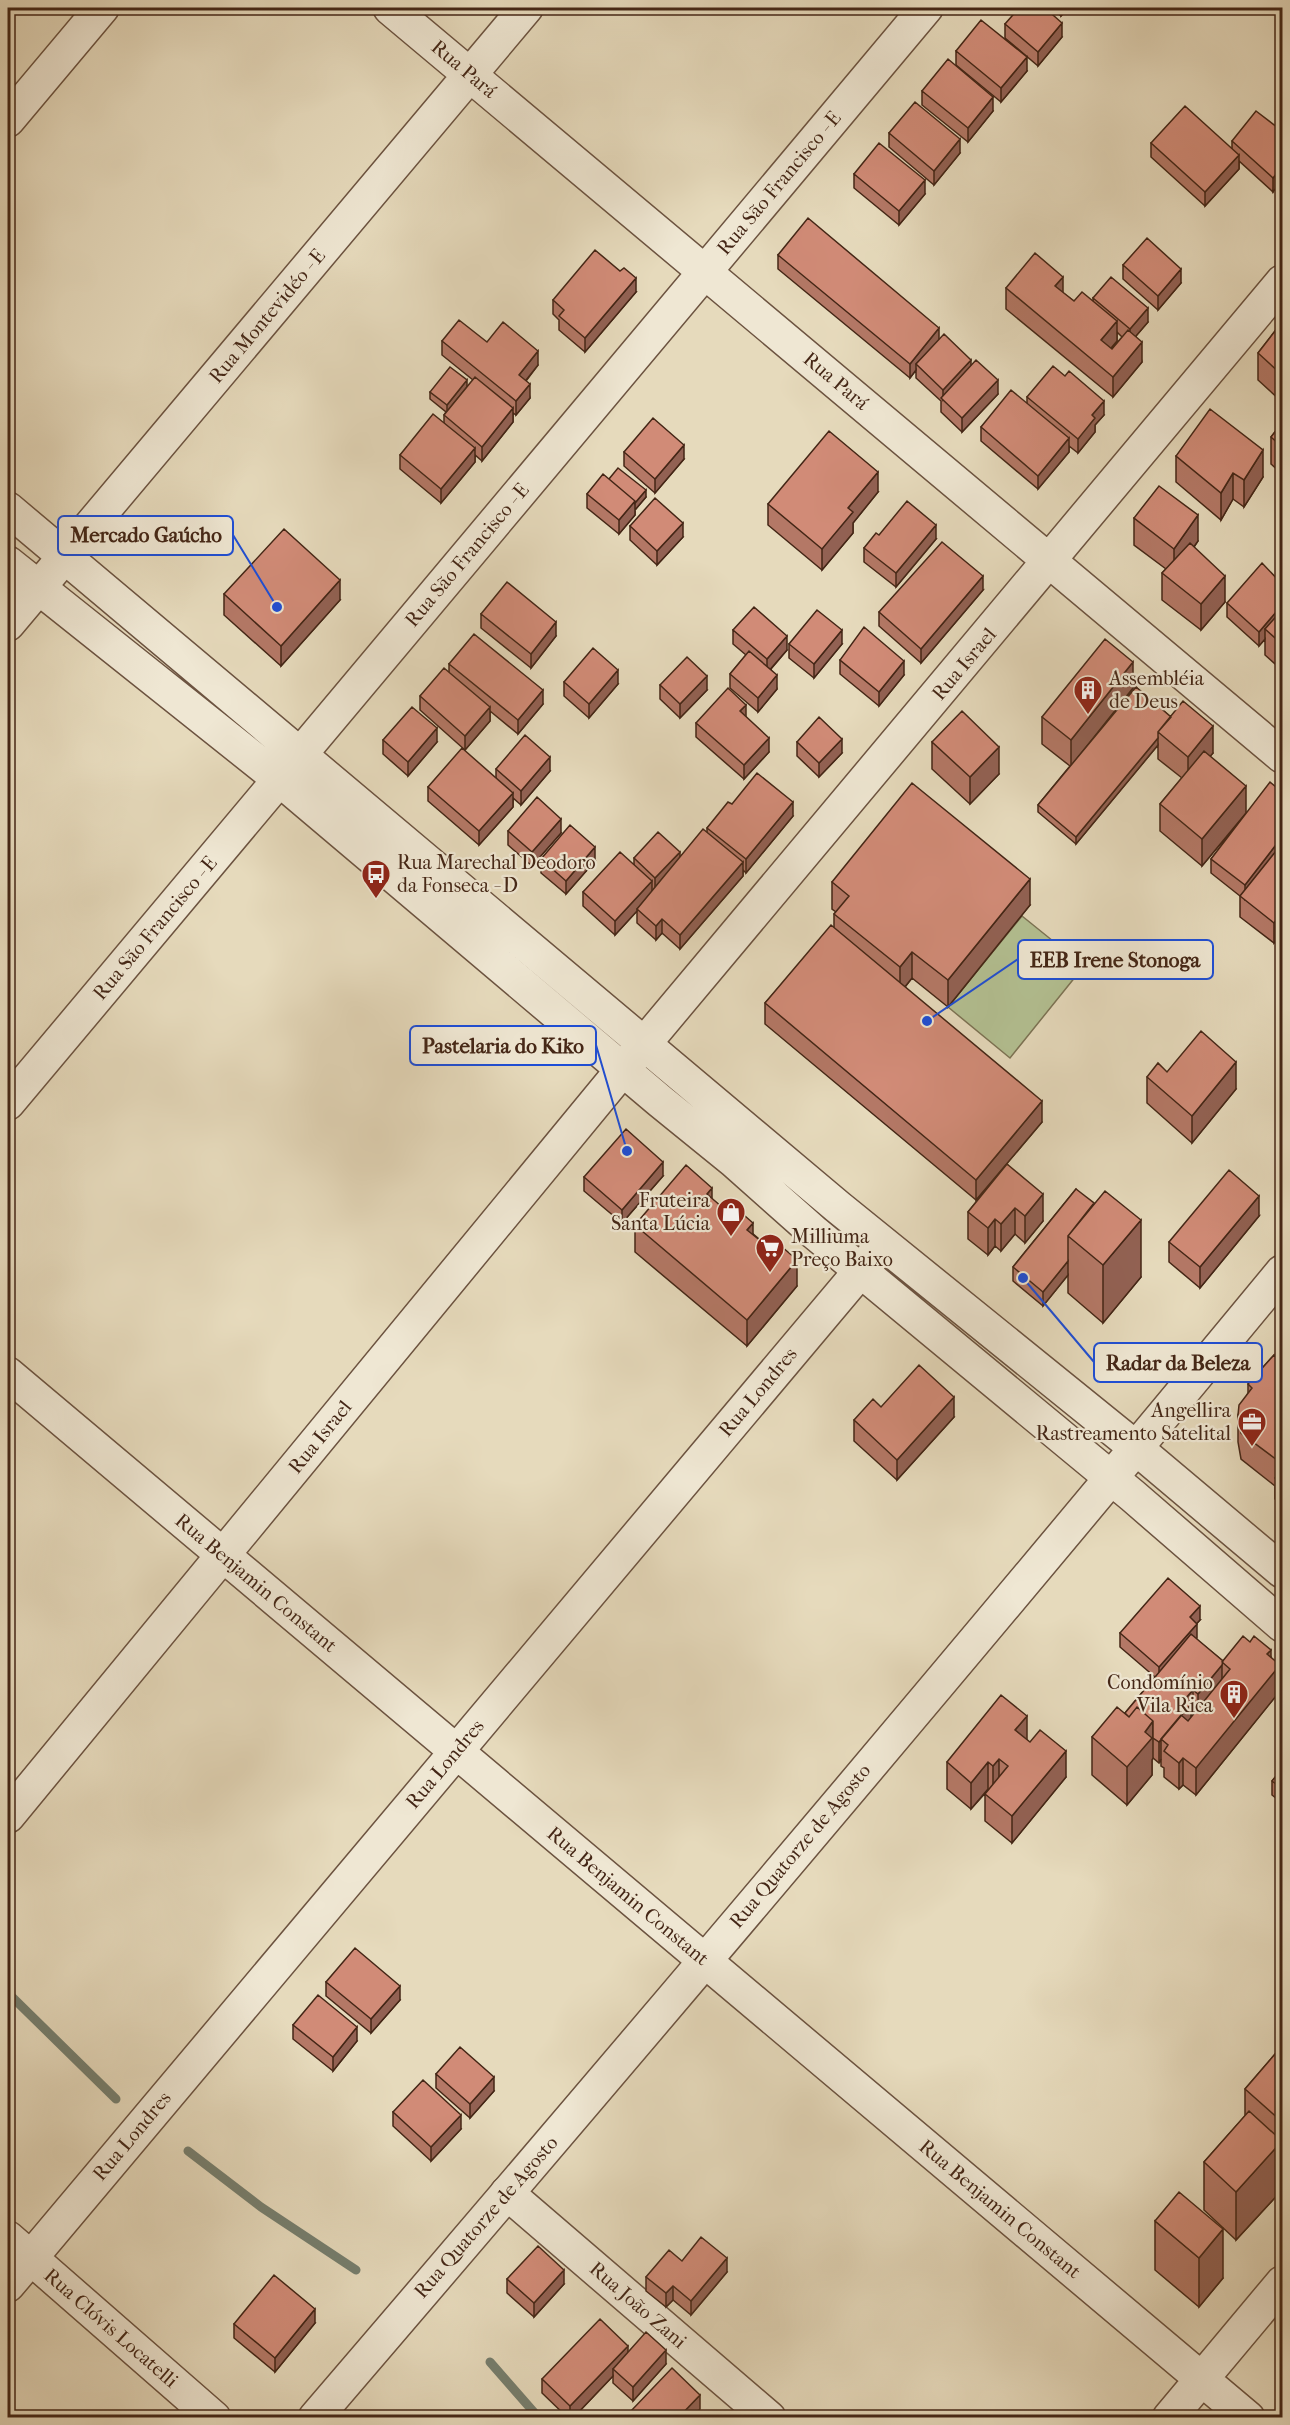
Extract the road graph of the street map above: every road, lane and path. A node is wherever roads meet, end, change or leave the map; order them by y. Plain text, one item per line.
1 (102, 8) edge
2 (390, 8) edge
3 (526, 8) edge
4 (926, 8) edge
5 (470, 74) junction
6 (8, 120) edge
7 (705, 272) junction
8 (1282, 282) edge
9 (8, 509) edge
10 (64, 556) junction
11 (1050, 561) junction
12 (8, 563) edge
13 (37, 588) junction
14 (8, 624) edge
15 (1282, 756) edge
16 (290, 767) junction
17 (645, 1044) junction
18 (623, 1069) junction
19 (8, 1103) edge
20 (744, 1149) junction
21 (883, 1244) junction
22 (860, 1270) junction
23 (1282, 1272) edge
24 (999, 1336) junction
25 (975, 1365) junction
26 (8, 1374) edge
27 (1128, 1442) junction
28 (1112, 1480) junction
29 (223, 1556) junction
30 (1282, 1571) edge
31 (1282, 1625) edge
32 (456, 1751) junction
33 (12, 1810) edge
34 (704, 1960) junction
35 (507, 2193) junction
36 (19, 2248) edge
37 (1282, 2283) edge
38 (8, 2284) edge
39 (1202, 2379) junction
40 (214, 2418) edge
41 (315, 2418) edge
42 (769, 2418) edge
43 (1169, 2418) edge
44 (1248, 2418) edge

1 - 6 street
2 - 5 street, Rua Pará
3 - 5 street, Rua Montevidéo - E
4 - 7 street, Rua São Francisco - E
5 - 7 street, Rua Pará
5 - 10 street, Rua Montevidéo - E
7 - 11 street, Rua Pará
7 - 16 street, Rua São Francisco - E
8 - 11 street, Rua Israel
9 - 10 street
10 - 13 street, Rua Montevidéo - E
10 - 16 street
11 - 15 street, Rua Pará
11 - 17 street, Rua Israel
12 - 13 street
13 - 14 street, Rua Montevidéo - E
13 - 16 street
16 - 17 street
16 - 18 street
16 - 19 street, Rua São Francisco - E
17 - 18 street, Rua Israel
17 - 20 street
18 - 20 street
18 - 29 street, Rua Israel
20 - 21 street
20 - 22 street
21 - 22 street, Rua Londres
21 - 24 street
22 - 25 street
22 - 32 street, Rua Londres
23 - 27 street, Rua Quatorze de Agosto
24 - 25 street
24 - 27 street
25 - 28 street
26 - 29 street, Rua Benjamin Constant
27 - 28 street, Rua Quatorze de Agosto
27 - 30 street
28 - 31 street
28 - 34 street, Rua Quatorze de Agosto
29 - 32 street, Rua Benjamin Constant
29 - 33 street, Rua Israel
32 - 34 street, Rua Benjamin Constant
32 - 36 street, Rua Londres
34 - 35 street, Rua Quatorze de Agosto
34 - 39 street, Rua Benjamin Constant
35 - 41 street, Rua Quatorze de Agosto
35 - 42 street, Rua João Zani
36 - 38 street, Rua Londres
36 - 40 street, Rua Clóvis Locatelli
37 - 39 street
39 - 43 street
39 - 44 street, Rua Benjamin Constant

